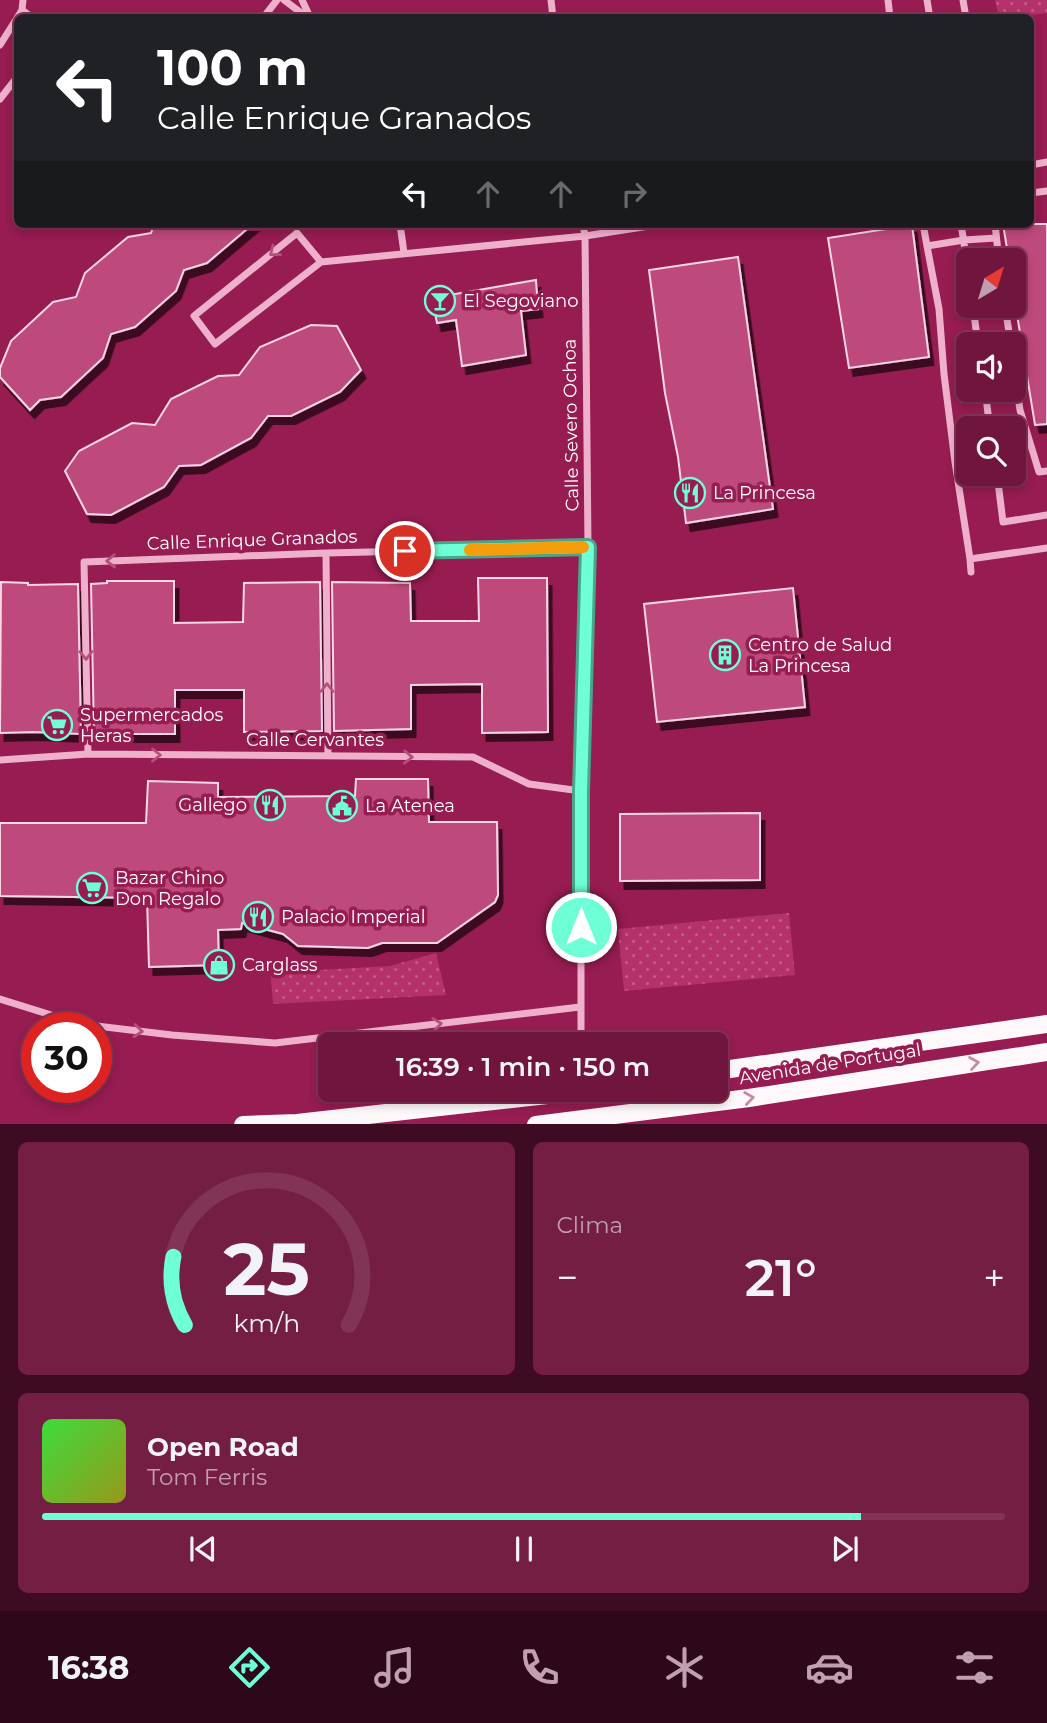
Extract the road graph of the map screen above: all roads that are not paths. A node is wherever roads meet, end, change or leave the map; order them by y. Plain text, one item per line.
1 (23, 0) edge
2 (277, 0) edge
3 (285, 0) edge
4 (22, 10) junction
5 (19, 14) edge
6 (28, 14) edge
7 (266, 14) edge
8 (304, 14) edge
9 (14, 23) edge
10 (0, 45) edge
11 (14, 81) edge
12 (0, 99) edge
13 (401, 228) edge
14 (584, 228) edge
15 (636, 228) edge
16 (924, 228) edge
17 (962, 228) edge
18 (995, 228) edge
19 (585, 236) junction
20 (996, 238) junction
21 (964, 240) junction
22 (927, 246) junction
23 (965, 248) edge
24 (997, 248) edge
25 (404, 253) junction
26 (321, 262) junction
27 (1019, 402) edge
28 (1047, 471) edge
29 (998, 486) edge
30 (1047, 515) edge
31 (588, 547) junction
32 (1047, 548) edge
33 (326, 553) junction
34 (970, 559) junction
35 (971, 572) dead end
36 (88, 754) junction
37 (328, 756) junction
38 (0, 760) edge
39 (581, 792) junction
40 (0, 999) edge
41 (580, 1007) junction
42 (1047, 1024) edge
43 (580, 1032) edge
44 (1047, 1052) edge
45 (728, 1069) edge
46 (486, 1102) edge
47 (581, 1122) edge
48 (270, 1124) edge
49 (551, 1124) edge

1 - 4 street
2 - 7 street
3 - 8 street
4 - 5 street
4 - 6 street
9 - 10 street
11 - 12 street
13 - 25 street
14 - 19 street, Calle Severo Ochoa
15 - 19 street
16 - 22 street
17 - 21 street
18 - 20 street
19 - 25 street
19 - 31 street, Calle Severo Ochoa
20 - 21 street
20 - 24 street
21 - 22 street
21 - 23 street
22 - 34 street
25 - 26 street
26 -> 26 street
27 - 28 street
29 - 30 street
31 - 33 street, Calle Enrique Granados
31 - 39 street, Calle Severo Ochoa
32 - 34 street
33 -> 36 street, Calle Enrique Granados
37 -> 33 street
34 - 35 street
36 -> 37 street, Calle Cervantes
36 - 38 street, Calle Cervantes
37 -> 39 street, Calle Cervantes
39 - 41 street, Calle Severo Ochoa
40 -> 41 street
41 - 43 street, Calle Severo Ochoa
42 - 45 main road, Avenida de Portugal
47 -> 44 main road, Avenida de Portugal
46 - 48 main road
47 - 49 main road, Avenida de Portugal

